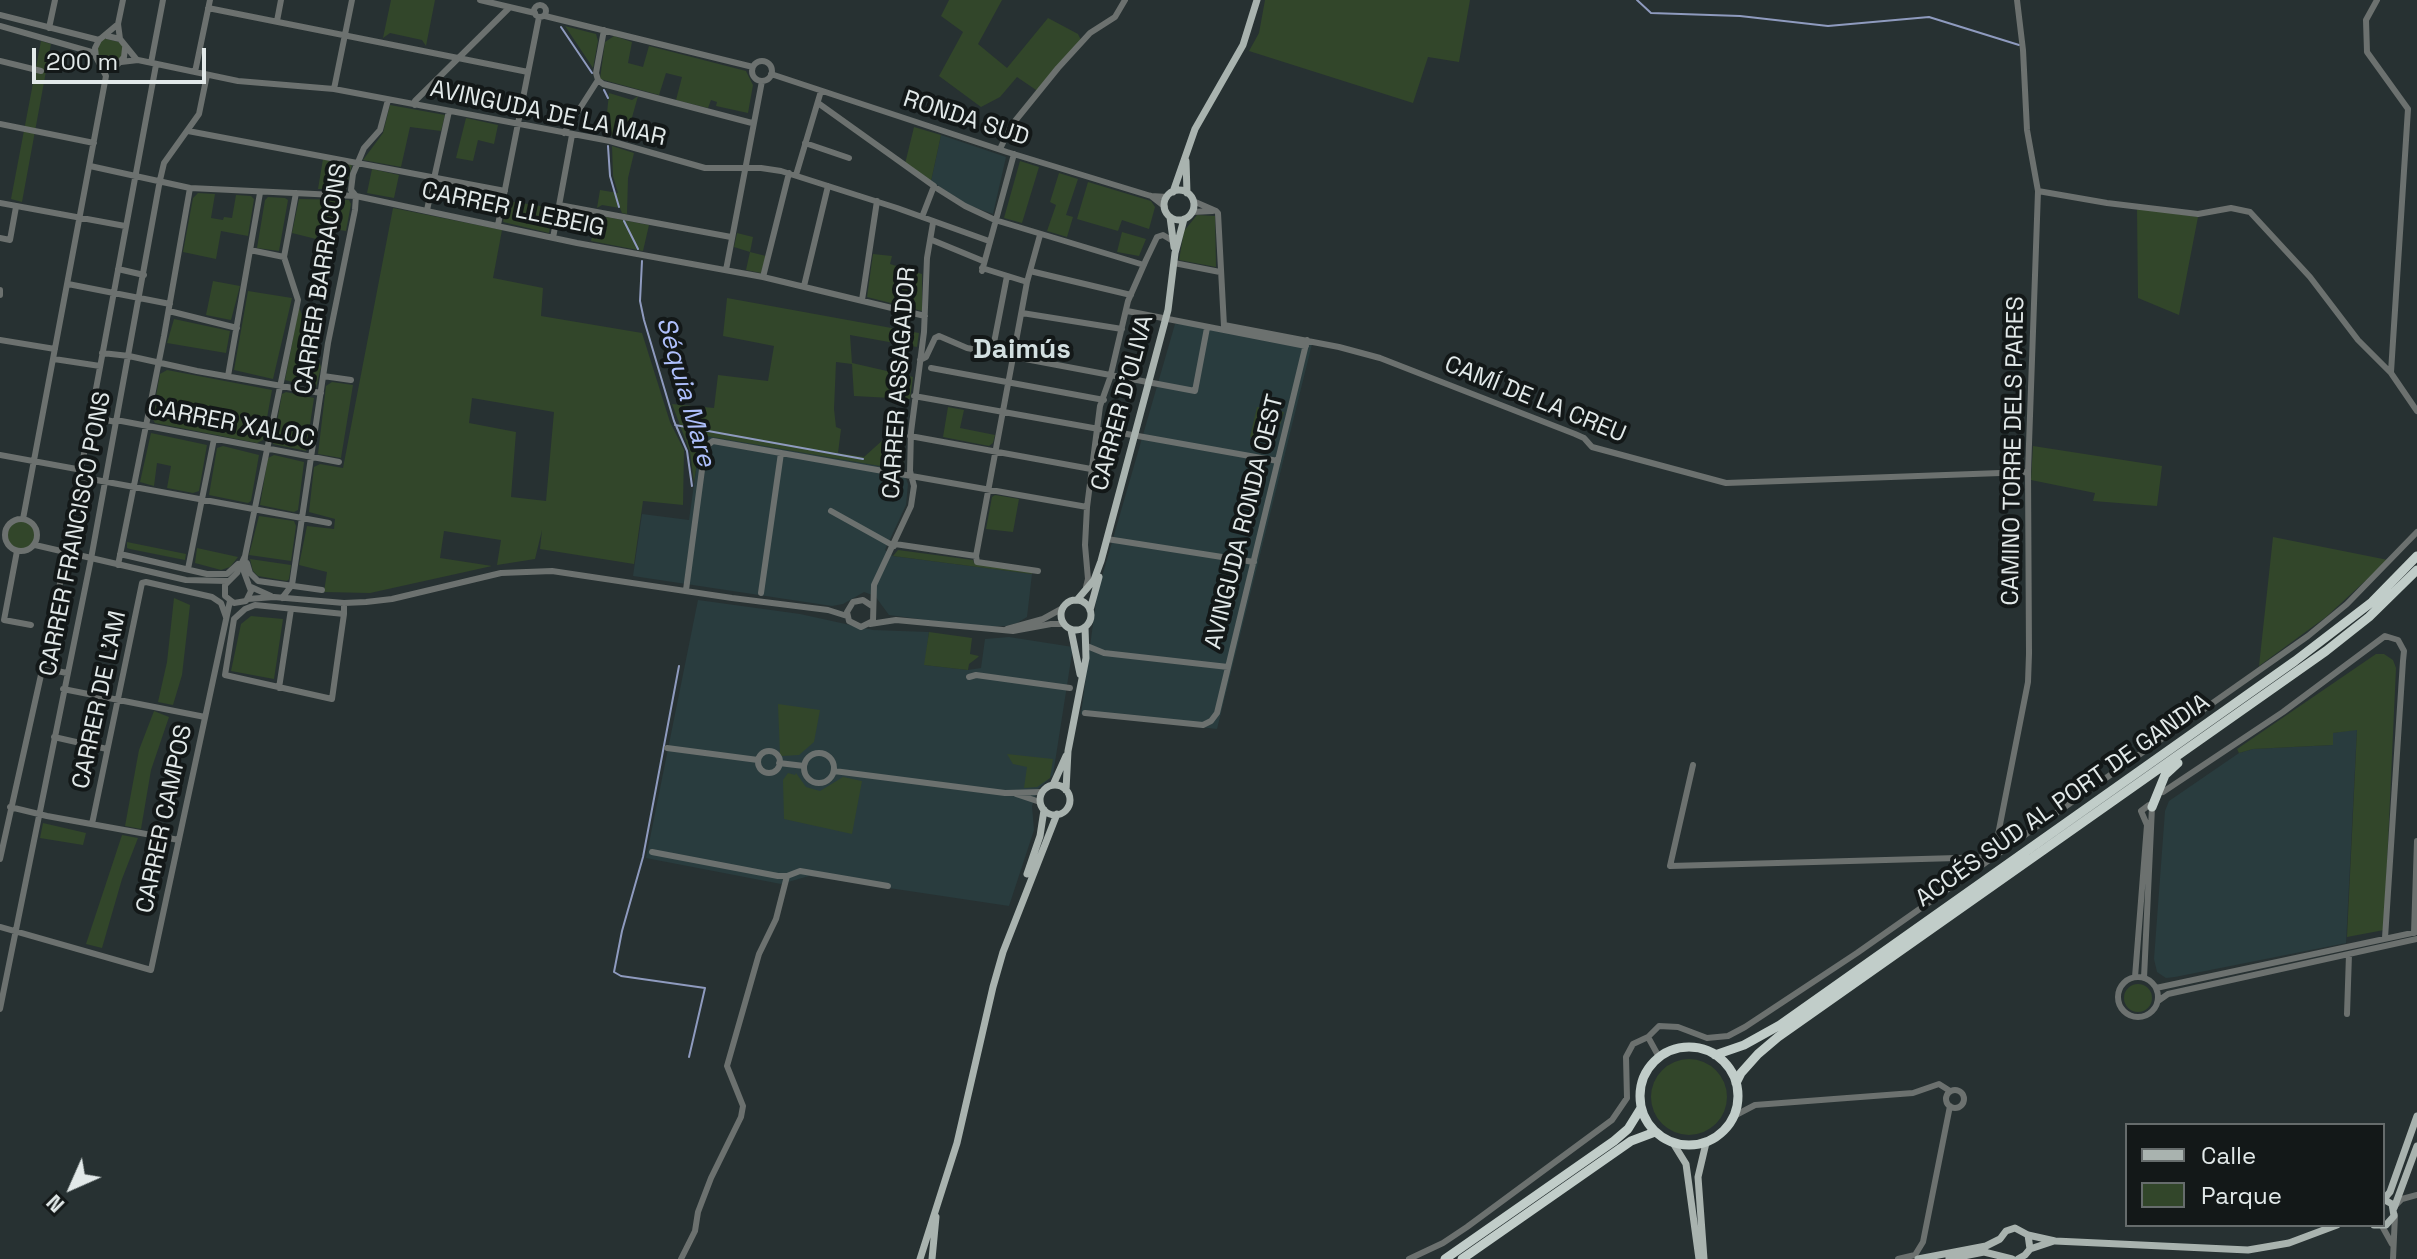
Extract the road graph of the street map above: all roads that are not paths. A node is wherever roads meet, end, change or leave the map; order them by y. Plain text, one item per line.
1 (55, 0) edge
2 (123, 0) edge
3 (163, 0) edge
4 (281, 0) edge
5 (352, 0) edge
6 (480, 0) edge
7 (1125, 0) edge
8 (1257, 0) edge
9 (2017, 0) edge
10 (2377, 0) edge
11 (541, 3) edge
12 (209, 4) edge
13 (509, 8) junction
14 (0, 15) edge
15 (539, 15) junction
16 (277, 21) junction
17 (118, 24) junction
18 (0, 26) edge
19 (49, 28) junction
20 (604, 30) junction
21 (345, 34) junction
22 (107, 36) junction
23 (120, 39) junction
24 (99, 40) junction
25 (125, 48) junction
26 (95, 53) junction
27 (461, 57) junction
28 (137, 60) junction
29 (0, 61) edge
30 (102, 64) junction
31 (118, 64) junction
32 (153, 64) junction
33 (753, 67) junction
34 (41, 71) dead end
35 (195, 72) junction
36 (528, 72) junction
37 (771, 74) junction
38 (207, 75) junction
39 (106, 76) junction
40 (598, 80) junction
41 (762, 81) junction
42 (334, 89) junction
43 (821, 91) junction
44 (388, 100) junction
45 (818, 103) junction
46 (415, 105) junction
47 (449, 111) junction
48 (752, 123) junction
49 (0, 124) edge
50 (518, 124) junction
51 (188, 131) junction
52 (568, 134) junction
53 (94, 143) junction
54 (805, 143) junction
55 (1000, 149) junction
56 (1014, 154) junction
57 (1186, 155) junction
58 (849, 158) dead end
59 (358, 162) junction
60 (90, 166) junction
61 (745, 167) junction
62 (792, 174) junction
63 (134, 175) junction
64 (434, 178) junction
65 (160, 180) junction
66 (828, 186) junction
67 (936, 187) junction
68 (190, 188) junction
69 (505, 191) junction
70 (2038, 191) junction
71 (260, 193) junction
72 (296, 193) junction
73 (1187, 193) junction
74 (1170, 194) junction
75 (356, 196) junction
76 (1151, 196) junction
77 (877, 201) junction
78 (1193, 201) junction
79 (0, 203) edge
80 (559, 205) junction
81 (16, 207) junction
82 (1165, 207) junction
83 (427, 210) junction
84 (1216, 211) junction
85 (1192, 212) junction
86 (80, 217) junction
87 (922, 217) junction
88 (1170, 217) junction
89 (1184, 219) junction
90 (995, 220) junction
91 (933, 223) junction
92 (498, 225) junction
93 (125, 226) junction
94 (1040, 235) junction
95 (731, 237) junction
96 (0, 238) edge
97 (553, 238) junction
98 (932, 240) junction
99 (989, 241) junction
100 (1173, 241) junction
101 (250, 250) junction
102 (1175, 253) junction
103 (284, 257) junction
104 (1174, 263) junction
105 (1144, 265) junction
106 (982, 267) junction
107 (118, 269) junction
108 (726, 270) junction
109 (1030, 271) junction
110 (1220, 272) junction
111 (144, 275) junction
112 (1007, 276) junction
113 (763, 277) junction
114 (1027, 282) junction
115 (68, 284) junction
116 (804, 286) junction
117 (113, 294) junction
118 (1131, 295) junction
119 (140, 298) junction
120 (862, 300) junction
121 (169, 308) junction
122 (1127, 311) junction
123 (1022, 313) junction
124 (925, 316) junction
125 (1169, 320) junction
126 (1224, 327) junction
127 (237, 328) junction
128 (1207, 328) junction
129 (1122, 329) junction
130 (0, 340) edge
131 (1307, 343) junction
132 (55, 349) junction
133 (102, 353) junction
134 (992, 353) junction
135 (129, 356) junction
136 (1014, 357) junction
137 (54, 359) junction
138 (920, 360) junction
139 (159, 363) junction
140 (100, 366) junction
141 (931, 368) dead end
142 (2391, 373) junction
143 (1111, 374) junction
144 (228, 376) junction
145 (323, 376) junction
146 (351, 380) dead end
147 (1153, 381) junction
148 (1008, 382) junction
149 (278, 386) junction
150 (321, 393) junction
151 (914, 396) junction
152 (1104, 400) junction
153 (2417, 411) edge
154 (1003, 412) junction
155 (91, 417) junction
156 (116, 421) junction
157 (147, 426) junction
158 (1096, 429) junction
159 (910, 436) junction
160 (1134, 437) junction
161 (214, 439) junction
162 (265, 449) junction
163 (996, 451) junction
164 (781, 453) junction
165 (0, 455) edge
166 (311, 457) junction
167 (1278, 461) junction
168 (34, 462) junction
169 (339, 462) dead end
170 (1091, 469) junction
171 (2028, 472) junction
172 (81, 474) junction
173 (911, 477) junction
174 (105, 482) junction
175 (134, 488) junction
176 (989, 491) junction
177 (201, 500) junction
178 (1087, 507) junction
179 (253, 509) junction
180 (831, 511) dead end
181 (302, 518) junction
182 (23, 519) junction
183 (329, 523) dead end
184 (2, 532) edge
185 (2417, 532) edge
186 (1110, 540) junction
187 (35, 545) junction
188 (894, 545) junction
189 (17, 551) junction
190 (66, 553) junction
191 (120, 554) junction
192 (245, 556) junction
193 (976, 556) junction
194 (2417, 556) edge
195 (91, 559) junction
196 (1101, 561) junction
197 (1254, 562) junction
198 (118, 565) junction
199 (188, 569) junction
200 (2417, 570) edge
201 (1038, 571) dead end
202 (234, 577) junction
203 (227, 581) junction
204 (198, 582) junction
205 (249, 584) junction
206 (292, 585) junction
207 (874, 585) junction
208 (322, 590) dead end
209 (686, 590) junction
210 (224, 593) junction
211 (761, 593) dead end
212 (278, 598) junction
213 (248, 599) junction
214 (1075, 600) junction
215 (230, 601) junction
216 (855, 602) junction
217 (344, 603) junction
218 (238, 604) junction
219 (873, 608) junction
220 (1063, 608) junction
221 (291, 609) junction
222 (828, 610) junction
223 (1090, 610) junction
224 (344, 614) junction
225 (847, 616) junction
226 (2, 620) edge
227 (231, 620) junction
228 (896, 620) junction
229 (870, 624) junction
230 (31, 625) dead end
231 (1067, 627) junction
232 (1085, 627) junction
233 (1001, 630) junction
234 (229, 640) junction
235 (1090, 648) junction
236 (1228, 667) junction
237 (42, 668) junction
238 (67, 673) junction
239 (214, 675) junction
240 (1081, 676) junction
241 (969, 677) dead end
242 (279, 688) junction
243 (1070, 688) dead end
244 (63, 689) junction
245 (2261, 697) junction
246 (118, 700) junction
247 (1085, 713) dead end
248 (205, 717) junction
249 (54, 737) junction
250 (667, 748) dead end
251 (107, 749) junction
252 (1068, 751) junction
253 (758, 760) junction
254 (779, 763) junction
255 (1693, 765) dead end
256 (804, 766) junction
257 (834, 771) junction
258 (1053, 785) junction
259 (1066, 790) junction
260 (1042, 792) junction
261 (2163, 792) dead end
262 (1016, 794) junction
263 (1042, 806) junction
264 (10, 807) junction
265 (2152, 807) junction
266 (38, 814) junction
267 (1057, 814) junction
268 (92, 824) junction
269 (179, 840) junction
270 (2417, 841) edge
271 (652, 852) dead end
272 (1993, 857) junction
273 (0, 859) edge
274 (787, 876) junction
275 (888, 886) dead end
276 (1016, 915) junction
277 (0, 927) edge
278 (16, 932) junction
279 (2416, 935) edge
280 (2385, 938) junction
281 (2, 951) edge
282 (12, 954) junction
283 (2349, 954) junction
284 (2135, 977) junction
285 (2144, 978) junction
286 (2156, 988) junction
287 (2158, 1001) junction
288 (0, 1009) edge
289 (2347, 1014) dead end
290 (1648, 1037) junction
291 (1715, 1055) junction
292 (1659, 1057) junction
293 (1736, 1083) junction
294 (1950, 1091) junction
295 (1950, 1106) junction
296 (1641, 1108) junction
297 (1734, 1116) junction
298 (2417, 1116) edge
299 (1655, 1132) junction
300 (1673, 1143) junction
301 (1706, 1143) junction
302 (2417, 1146) edge
303 (2417, 1160) edge
304 (2408, 1172) junction
305 (2417, 1195) edge
306 (2385, 1198) edge
307 (2385, 1200) edge
308 (938, 1205) junction
309 (2395, 1208) junction
310 (2385, 1224) edge
311 (2332, 1227) edge
312 (2379, 1227) edge
313 (2028, 1235) junction
314 (2000, 1239) junction
315 (2055, 1241) junction
316 (2393, 1248) junction
317 (2029, 1253) edge
318 (1917, 1257) edge
319 (2008, 1257) edge
320 (681, 1259) edge
321 (920, 1259) edge
322 (932, 1259) edge
323 (1409, 1259) edge
324 (1445, 1259) edge
325 (1462, 1259) edge
326 (1701, 1259) edge
327 (1898, 1259) edge
328 (1949, 1259) edge
329 (2018, 1259) edge
330 (2393, 1259) edge

1 - 19 street
2 - 17 street
3 - 32 street
4 - 16 street
5 - 21 street
6 - 13 street
7 - 55 street
8 - 57 main road
9 - 70 street, CAMINO TORRE DELS PARES
10 - 142 street
11 - 15 street
12 - 16 street
12 - 35 street
13 - 15 street
13 - 27 street
14 - 19 street
15 - 20 street
15 - 36 street
16 - 21 street
17 - 22 street
17 - 23 street
18 - 26 street
19 - 24 street
20 - 33 street
20 - 40 street
21 - 27 street
21 - 42 street
22 - 23 street
22 - 24 street
23 - 25 street
24 - 26 street
25 - 28 street
25 - 31 street
26 - 30 street
27 - 36 street
27 - 46 street
28 - 31 street, AVINGUDA DE LA MAR
28 - 32 street, AVINGUDA DE LA MAR
29 - 34 street
30 - 31 street
30 - 39 street
31 - 39 street
32 - 35 street, AVINGUDA DE LA MAR
32 - 63 street
33 - 37 street
33 - 41 street
35 - 38 street, AVINGUDA DE LA MAR
36 - 50 street
37 - 41 street
37 - 43 street, RONDA SUD
38 - 42 street, AVINGUDA DE LA MAR
38 - 51 street, CARRER FRANCISCO PONS
39 - 53 street
40 - 48 street
40 - 52 street
41 - 48 street
42 - 44 street, AVINGUDA DE LA MAR
43 - 45 street
43 - 55 street, RONDA SUD
44 - 46 street, AVINGUDA DE LA MAR
44 - 59 street, CARRER BARRACONS
45 - 54 street
45 - 67 street
46 - 47 street, AVINGUDA DE LA MAR
47 - 50 street, AVINGUDA DE LA MAR
47 - 64 street
48 - 61 street
49 - 53 street
50 - 52 street, AVINGUDA DE LA MAR
50 - 69 street
51 - 59 street
51 - 65 street, CARRER FRANCISCO PONS
52 - 61 street, AVINGUDA DE LA MAR
52 - 80 street
53 - 60 street
54 - 58 street
54 - 62 street
55 - 56 street, RONDA SUD
56 - 76 street, RONDA SUD
56 - 90 street
57 - 73 main road
57 - 74 main road
59 - 64 street
59 - 75 street, CARRER BARRACONS
60 - 63 street, CARRER LLEBEIG
60 - 86 street
61 - 62 street, AVINGUDA DE LA MAR
61 - 95 street
62 - 66 street, AVINGUDA DE LA MAR
62 - 113 street
63 - 65 street, CARRER LLEBEIG
63 - 93 street
64 - 69 street
64 - 83 street
65 - 68 street, CARRER LLEBEIG
65 - 111 street, CARRER FRANCISCO PONS
66 - 77 street, AVINGUDA DE LA MAR
66 - 116 street
67 - 87 street
67 - 90 street
68 - 71 street, CARRER LLEBEIG
68 - 121 street
69 - 92 street
70 - 142 street
70 - 171 street, CAMINO TORRE DELS PARES
71 - 72 street, CARRER LLEBEIG
71 - 101 street
72 - 75 street, CARRER LLEBEIG
72 - 103 street
73 - 74 main road
73 - 78 main road
74 - 76 street
74 - 82 main road
75 - 83 street, CARRER LLEBEIG
75 - 145 street, CARRER BARRACONS
76 - 82 street
77 - 87 street, AVINGUDA DE LA MAR
77 - 120 street
78 - 84 street
78 - 85 main road
79 - 81 street
80 - 95 street
80 - 97 street
81 - 86 street
81 - 96 street
82 - 88 main road
83 - 92 street, CARRER LLEBEIG
84 - 85 street
84 - 110 street
85 - 89 main road
86 - 93 street
86 - 115 street
87 - 91 street, AVINGUDA DE LA MAR
88 - 89 main road
88 - 100 main road, CARRER D'OLIVA
89 - 102 main road, CARRER D'OLIVA
90 - 94 street
90 - 99 street
91 - 98 street, CARRER ASSAGADOR
91 - 99 street, AVINGUDA DE LA MAR
92 - 97 street, CARRER LLEBEIG
93 - 107 street
94 - 105 street
94 - 109 street
95 - 108 street
97 - 108 street, CARRER LLEBEIG
98 - 106 street
98 - 124 street, CARRER ASSAGADOR
99 - 106 street
100 - 102 main road, CARRER D'OLIVA
100 - 105 street
101 - 103 street
101 - 127 street
102 - 104 main road, CARRER D'OLIVA
103 - 149 street
104 - 110 street
104 - 125 main road, CARRER D'OLIVA
105 - 118 street
106 - 112 street
107 - 111 street
107 - 117 street
108 - 113 street, CARRER LLEBEIG
109 - 114 street
109 - 118 street
110 - 126 street
111 - 119 street, CARRER FRANCISCO PONS
112 - 114 street
112 - 134 street
113 - 116 street, CARRER LLEBEIG
114 - 123 street
115 - 117 street
115 - 132 street
116 - 120 street, CARRER LLEBEIG
117 - 119 street
117 - 133 street
118 - 122 street
119 - 121 street
119 - 135 street, CARRER FRANCISCO PONS
120 - 124 street, CARRER LLEBEIG
121 - 127 street
121 - 139 street
122 - 125 street, CAMÍ DE LA CREU
122 - 129 street
123 - 129 street
123 - 136 street
124 - 138 street, CARRER ASSAGADOR
125 - 128 street, CAMÍ DE LA CREU
125 - 147 main road, CARRER D'OLIVA
126 - 128 street, CAMÍ DE LA CREU
126 - 131 street, CAMÍ DE LA CREU
127 - 144 street
128 - 147 street
129 - 143 street
130 - 132 street
131 - 167 street, AVINGUDA RONDA OEST
131 - 171 street, CAMÍ DE LA CREU
132 - 137 street
133 - 135 street
133 - 140 street
134 - 136 street
134 - 138 street
135 - 139 street
135 - 156 street, CARRER FRANCISCO PONS
136 - 143 street
136 - 148 street
137 - 140 street
137 - 168 street
138 - 151 street, CARRER ASSAGADOR
139 - 144 street
139 - 157 street
140 - 155 street
141 - 148 street
142 - 153 street
143 - 147 street
143 - 152 street
144 - 149 street
145 - 146 street
145 - 150 street, CARRER BARRACONS
147 - 160 main road, CARRER D'OLIVA
148 - 152 street
148 - 154 street
149 - 150 street
149 - 162 street
150 - 166 street, CARRER BARRACONS
151 - 154 street
151 - 159 street, CARRER ASSAGADOR
152 - 158 street
154 - 158 street
154 - 163 street
155 - 156 street, CARRER XALOC
155 - 172 street
156 - 157 street, CARRER XALOC
156 - 174 street, CARRER FRANCISCO PONS
157 - 161 street, CARRER XALOC
157 - 175 street
158 - 160 street
158 - 170 street
159 - 163 street
159 - 173 street, CARRER ASSAGADOR
160 - 167 street
160 - 186 main road, CARRER D'OLIVA
161 - 162 street, CARRER XALOC
161 - 177 street
162 - 166 street, CARRER XALOC
162 - 179 street
163 - 170 street
163 - 176 street
164 - 173 street
164 - 209 street
164 - 211 street
165 - 168 street
166 - 169 street, CARRER XALOC
166 - 181 street, CARRER BARRACONS
167 - 197 street, AVINGUDA RONDA OEST
168 - 172 street
168 - 182 street
170 - 178 street
171 - 272 street, CAMINO TORRE DELS PARES
172 - 174 street
172 - 190 street
173 - 176 street
173 - 188 street, CARRER ASSAGADOR
174 - 175 street
174 - 195 street, CARRER FRANCISCO PONS
175 - 177 street
175 - 191 street
176 - 178 street
176 - 193 street
177 - 179 street
177 - 199 street
178 - 214 street
179 - 181 street
179 - 192 street
180 - 188 street
181 - 183 street
181 - 206 street, CARRER BARRACONS
182 - 184 street
182 - 187 street
184 - 189 street
185 - 272 street
186 - 196 main road, CARRER D'OLIVA
186 - 197 street
187 - 189 street
187 - 190 street
188 - 193 street
188 - 207 street, CARRER ASSAGADOR
189 - 226 street
190 - 195 street
190 - 237 street
191 - 198 street
191 - 199 street
192 - 199 street
192 - 202 street
192 - 205 street
192 - 206 street
193 - 201 street
194 - 291 highway, ACCÉS SUD AL PORT DE GANDIA
195 - 198 street
195 - 238 street, CARRER FRANCISCO PONS
196 - 214 main road, CARRER D'OLIVA
196 - 223 main road, CARRER D'OLIVA
197 - 236 street, AVINGUDA RONDA OEST
198 - 204 street
200 - 245 highway, ACCÉS SUD AL PORT DE GANDIA
202 - 203 street
202 - 205 street
203 - 204 street
203 - 210 street
204 - 210 street
205 - 212 street
205 - 213 street
206 - 208 street
206 - 212 street, CARRER BARRACONS
207 - 216 street, CARRER ASSAGADOR
207 - 219 street, CARRER ASSAGADOR
209 - 217 street
209 - 222 street
210 - 215 street
212 - 213 street
212 - 217 street
213 - 218 street
214 - 220 main road
214 - 223 main road
215 - 218 street
215 - 227 street
216 - 219 street
216 - 222 street
216 - 225 street
217 - 224 street
218 - 227 street
219 - 228 street
219 - 229 street
220 - 231 main road
220 - 233 street
221 - 224 street
221 - 227 street
221 - 242 street
222 - 225 street
223 - 232 main road
224 - 242 street
225 - 229 street
226 - 230 street
227 - 234 street
227 - 239 street
227 - 246 street, CARRER DE L'AM
228 - 229 street
228 - 233 street
231 - 232 main road
231 - 233 street
231 - 240 main road
232 - 235 main road
234 - 239 street
234 - 242 street
235 - 236 street
235 - 240 main road
236 - 247 street, AVINGUDA RONDA OEST
237 - 238 street
237 - 264 street
238 - 244 street, CARRER FRANCISCO PONS
239 - 248 street, CARRER CAMPOS
240 - 252 main road
241 - 243 street
244 - 246 street
244 - 249 street, CARRER FRANCISCO PONS
245 - 265 highway
245 - 293 highway, ACCÉS SUD AL PORT DE GANDIA
246 - 248 street
246 - 251 street, CARRER DE L'AM
248 - 269 street, CARRER CAMPOS
249 - 251 street
249 - 266 street, CARRER FRANCISCO PONS
250 - 253 street
251 - 268 street, CARRER DE L'AM
252 - 258 main road
252 - 259 main road
253 - 254 street
253 - 254 street
254 - 256 street
255 - 272 street
256 - 257 street
256 - 257 street
257 - 262 street
258 - 259 main road
258 - 260 main road
259 - 267 main road
260 - 262 street
260 - 263 main road
261 - 280 street
262 - 263 street
263 - 267 main road
263 - 276 main road
264 - 266 street
264 - 273 street
265 - 284 street
265 - 285 street
266 - 268 street
266 - 278 street, CARRER FRANCISCO PONS
267 - 276 main road
268 - 269 street
269 - 278 street, CARRER CAMPOS
270 - 279 street
271 - 274 street
272 - 290 street
274 - 275 street
274 - 320 street
276 - 308 main road
277 - 278 street
278 - 282 street, CARRER FRANCISCO PONS
279 - 280 street
279 - 283 street
280 - 286 street
281 - 282 street
282 - 288 street, CARRER FRANCISCO PONS
283 - 287 street
283 - 289 street
284 - 285 street
284 - 287 street
285 - 286 street
286 - 287 street
290 - 292 street
290 - 323 street
291 - 292 highway
291 - 293 highway
292 - 296 highway
293 - 297 highway
294 - 295 street
294 - 295 street
294 - 297 street
295 - 318 street
296 - 299 highway
296 - 324 highway
297 - 301 highway
298 - 306 main road
299 - 300 highway
299 - 325 highway
300 - 301 highway
300 - 326 main road
301 - 326 main road
302 - 304 main road
303 - 304 street
304 - 309 main road
305 - 309 street
307 - 309 main road
308 - 321 main road
308 - 322 main road
309 - 310 main road
309 - 316 street
311 - 315 main road
312 - 316 street
313 - 314 main road
313 - 315 main road
313 - 317 main road
314 - 318 main road
314 - 319 main road
315 - 317 main road
316 - 330 street
317 - 329 main road
318 - 327 street
319 - 328 main road

